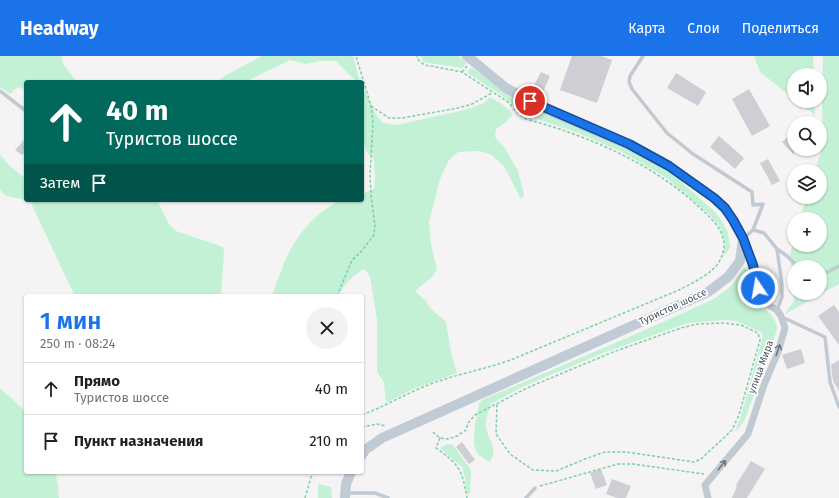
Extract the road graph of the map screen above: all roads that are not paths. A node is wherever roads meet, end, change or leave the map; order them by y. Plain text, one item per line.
1 (467, 56) edge
2 (642, 56) edge
3 (0, 91) edge
4 (24, 109) edge
5 (753, 230) junction
6 (743, 238) junction
7 (777, 249) junction
8 (791, 260) edge
9 (749, 264) junction
10 (839, 266) edge
11 (735, 268) junction
12 (827, 272) edge
13 (779, 313) junction
14 (839, 407) edge
15 (364, 452) edge
16 (350, 474) edge
17 (535, 488) road end
18 (345, 495) edge
19 (388, 498) edge
20 (526, 498) edge
21 (708, 498) edge

1 - 6 main road
2 - 5 lane
3 - 4 lane
5 - 6 lane
5 - 7 lane
6 - 9 street
6 - 11 main road, Туристов шоссе
7 - 8 lane
7 - 13 lane
9 - 11 lane
9 - 13 street
10 - 12 lane
11 - 15 main road, Туристов шоссе
13 - 14 lane
21 -> 13 street, улица Мира
16 - 18 main road
17 - 20 lane
18 - 19 lane

